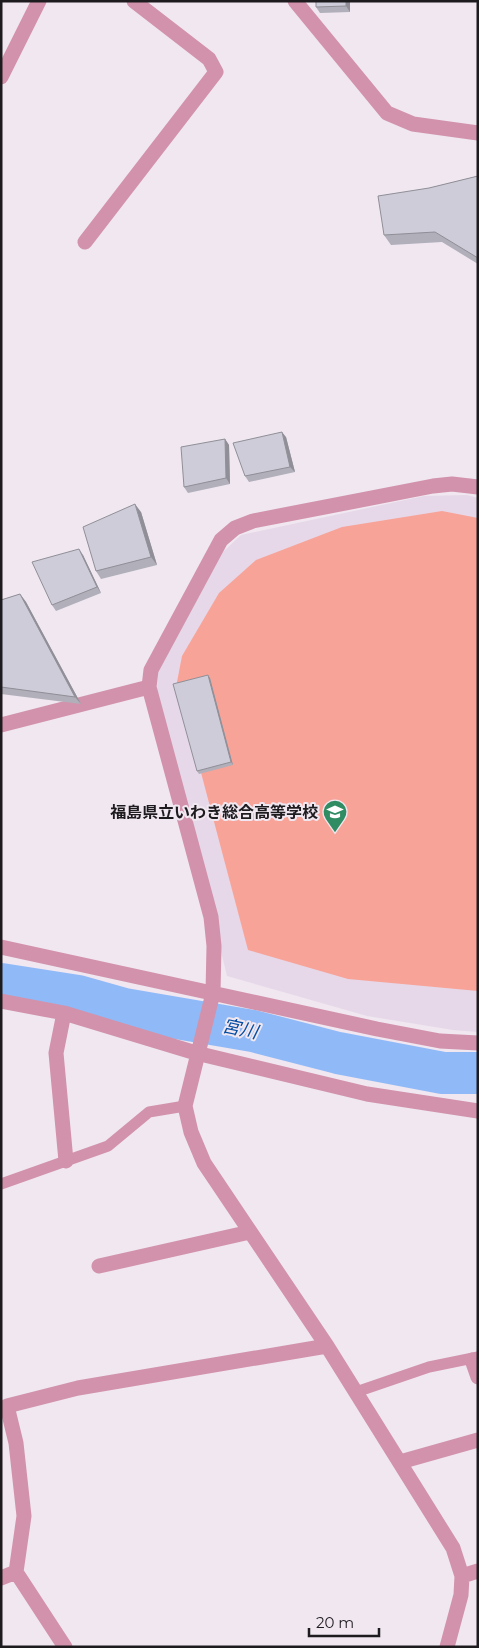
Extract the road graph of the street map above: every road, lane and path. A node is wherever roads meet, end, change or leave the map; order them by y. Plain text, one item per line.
1 (39, 1) edge
2 (134, 1) edge
3 (295, 1) edge
4 (1, 77) edge
5 (478, 133) edge
6 (85, 242) dead end
7 (478, 487) edge
8 (149, 687) junction
9 (1, 725) edge
10 (1, 947) edge
11 (211, 999) junction
12 (1, 1002) edge
13 (64, 1013) junction
14 (478, 1043) edge
15 (197, 1049) junction
16 (185, 1106) junction
17 (478, 1111) edge
18 (66, 1161) junction
19 (1, 1184) edge
20 (250, 1232) junction
21 (100, 1266) dead end
22 (327, 1346) junction
23 (475, 1359) edge
24 (478, 1377) edge
25 (356, 1392) junction
26 (478, 1440) edge
27 (400, 1462) junction
28 (478, 1571) edge
29 (16, 1572) junction
30 (462, 1576) junction
31 (1, 1578) edge
32 (65, 1647) edge
33 (447, 1647) edge

1 - 4 street
2 - 6 street
3 - 5 street
7 - 8 street
8 - 9 street
8 - 11 street
10 - 11 street
11 - 14 street
11 - 15 street
12 - 13 street
13 - 15 street
13 - 18 street
15 - 16 street
15 - 17 street
16 - 18 lane
16 - 20 street
18 - 19 lane
20 - 21 street
20 - 22 street
22 - 25 street
22 - 29 street
23 - 24 street
23 - 25 lane
25 - 27 street
26 - 27 street
27 - 30 street
28 - 30 street
29 - 31 street
29 - 32 street
30 - 33 street

